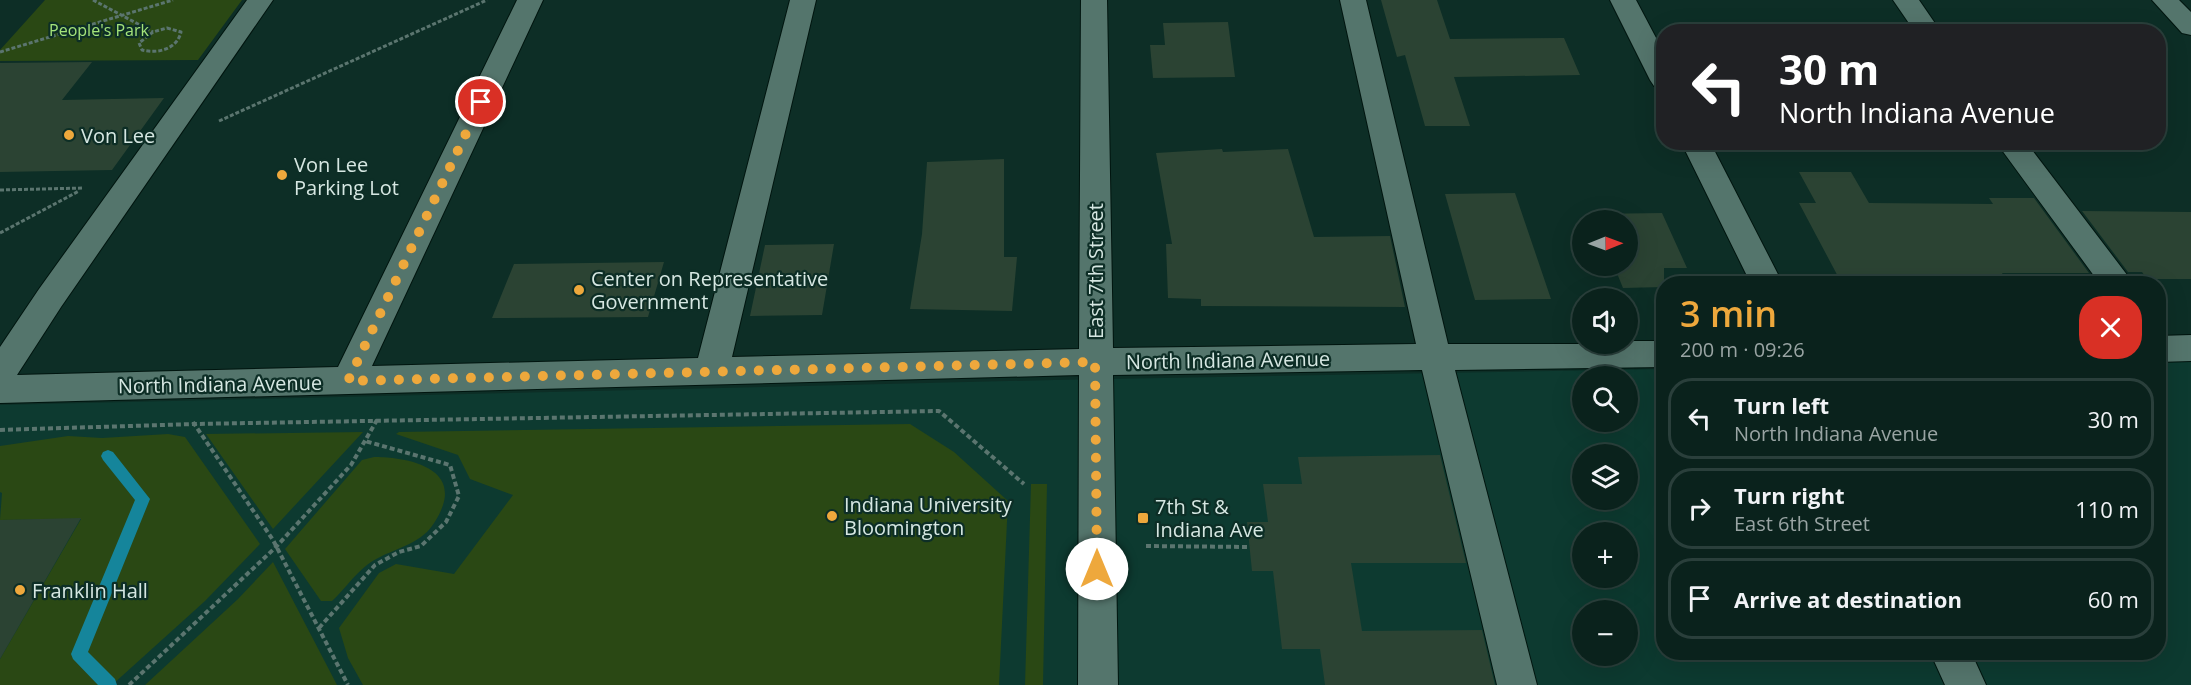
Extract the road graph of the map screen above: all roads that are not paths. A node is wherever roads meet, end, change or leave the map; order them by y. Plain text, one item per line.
1 (260, 0) edge
2 (530, 0) edge
3 (803, 0) edge
4 (1094, 0) edge
5 (1353, 0) edge
6 (1623, 0) edge
7 (1905, 0) edge
8 (2165, 0) edge
9 (1922, 24) edge
10 (2191, 27) edge
11 (1656, 64) edge
12 (1699, 150) edge
13 (2016, 150) edge
14 (1763, 276) edge
15 (2112, 276) edge
16 (1656, 354) edge
17 (1435, 357) junction
18 (1095, 362) junction
19 (712, 370) junction
20 (0, 374) edge
21 (348, 381) junction
22 (0, 389) edge
23 (1954, 660) edge
24 (1098, 685) edge
25 (1517, 685) edge
26 (1966, 685) edge

1 - 20 street
2 - 21 street
3 - 19 street
4 - 18 street, East 7th Street
5 - 17 street
6 - 11 street
7 - 9 street
8 - 10 street
12 - 14 street
13 - 15 street
16 - 17 street, North Indiana Avenue
17 - 18 street, North Indiana Avenue
17 - 25 street
18 - 19 street, North Indiana Avenue
18 - 24 street, East 7th Street
19 - 21 street, North Indiana Avenue
21 - 22 street, North Indiana Avenue
23 - 26 street

